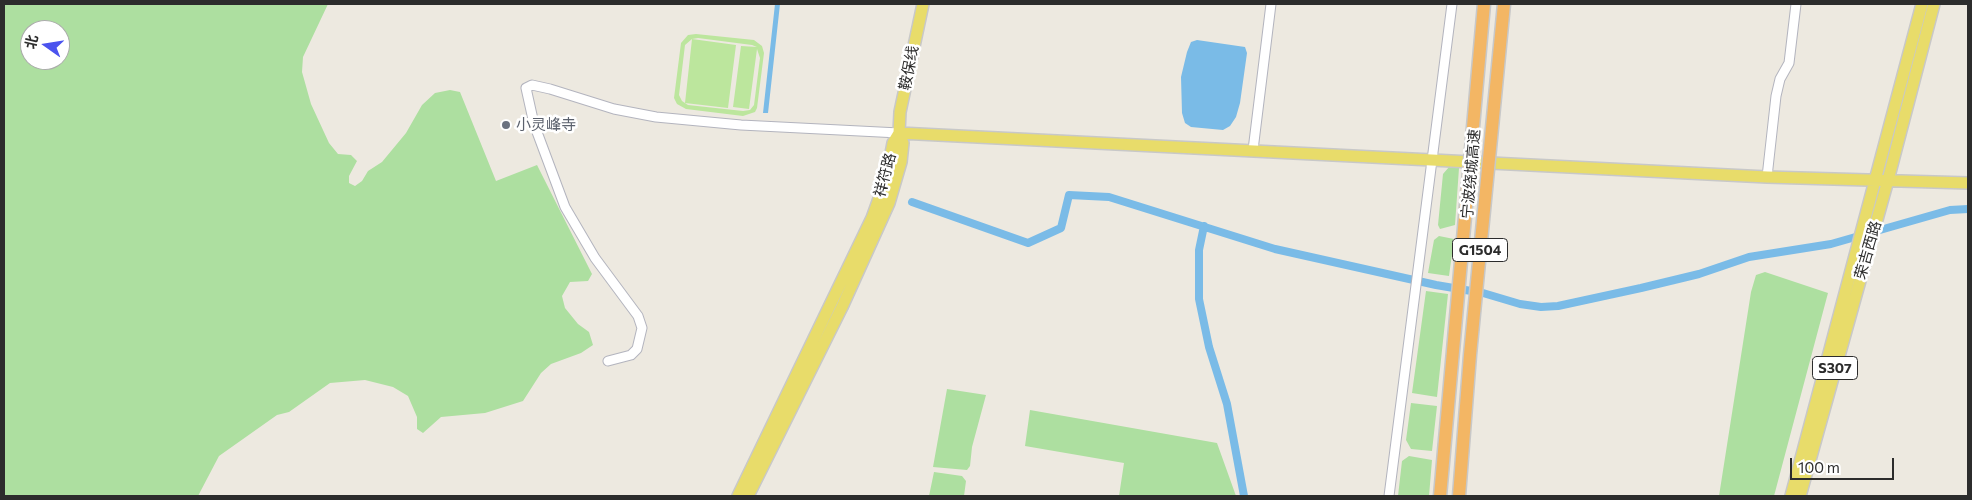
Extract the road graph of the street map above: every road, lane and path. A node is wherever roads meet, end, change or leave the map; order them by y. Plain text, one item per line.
1 (923, 4) edge
2 (1271, 4) edge
3 (1452, 4) edge
4 (1484, 4) edge
5 (1504, 4) edge
6 (1796, 4) edge
7 (1922, 4) edge
8 (1934, 4) edge
9 (900, 133) junction
10 (1253, 150) junction
11 (1432, 158) junction
12 (1767, 177) junction
13 (1882, 180) junction
14 (1968, 183) edge
15 (1865, 242) junction
16 (608, 361) dead end
17 (738, 496) edge
18 (748, 496) edge
19 (1389, 496) edge
20 (1440, 496) edge
21 (1459, 496) edge
22 (1791, 496) edge
23 (1800, 496) edge

1 - 9 main road, 鞍保线
2 - 10 street
3 - 11 street
4 - 20 highway, 宁波绕城高速 / G1504, bridge
5 - 21 highway, 宁波绕城高速 / G1504, bridge
6 - 12 street
7 - 13 main road, 荣吉西路 / S307
8 - 13 main road, 荣吉西路 / S307
9 - 10 main road
9 - 16 street
9 - 17 main road, 祥符路
9 - 18 main road, 祥符路
10 - 11 main road
11 - 12 main road
11 - 19 street
12 - 13 main road
13 - 14 main road
13 - 15 main road, 荣吉西路 / S307
15 - 22 main road, 荣吉西路 / S307
15 - 23 main road, 荣吉西路 / S307

